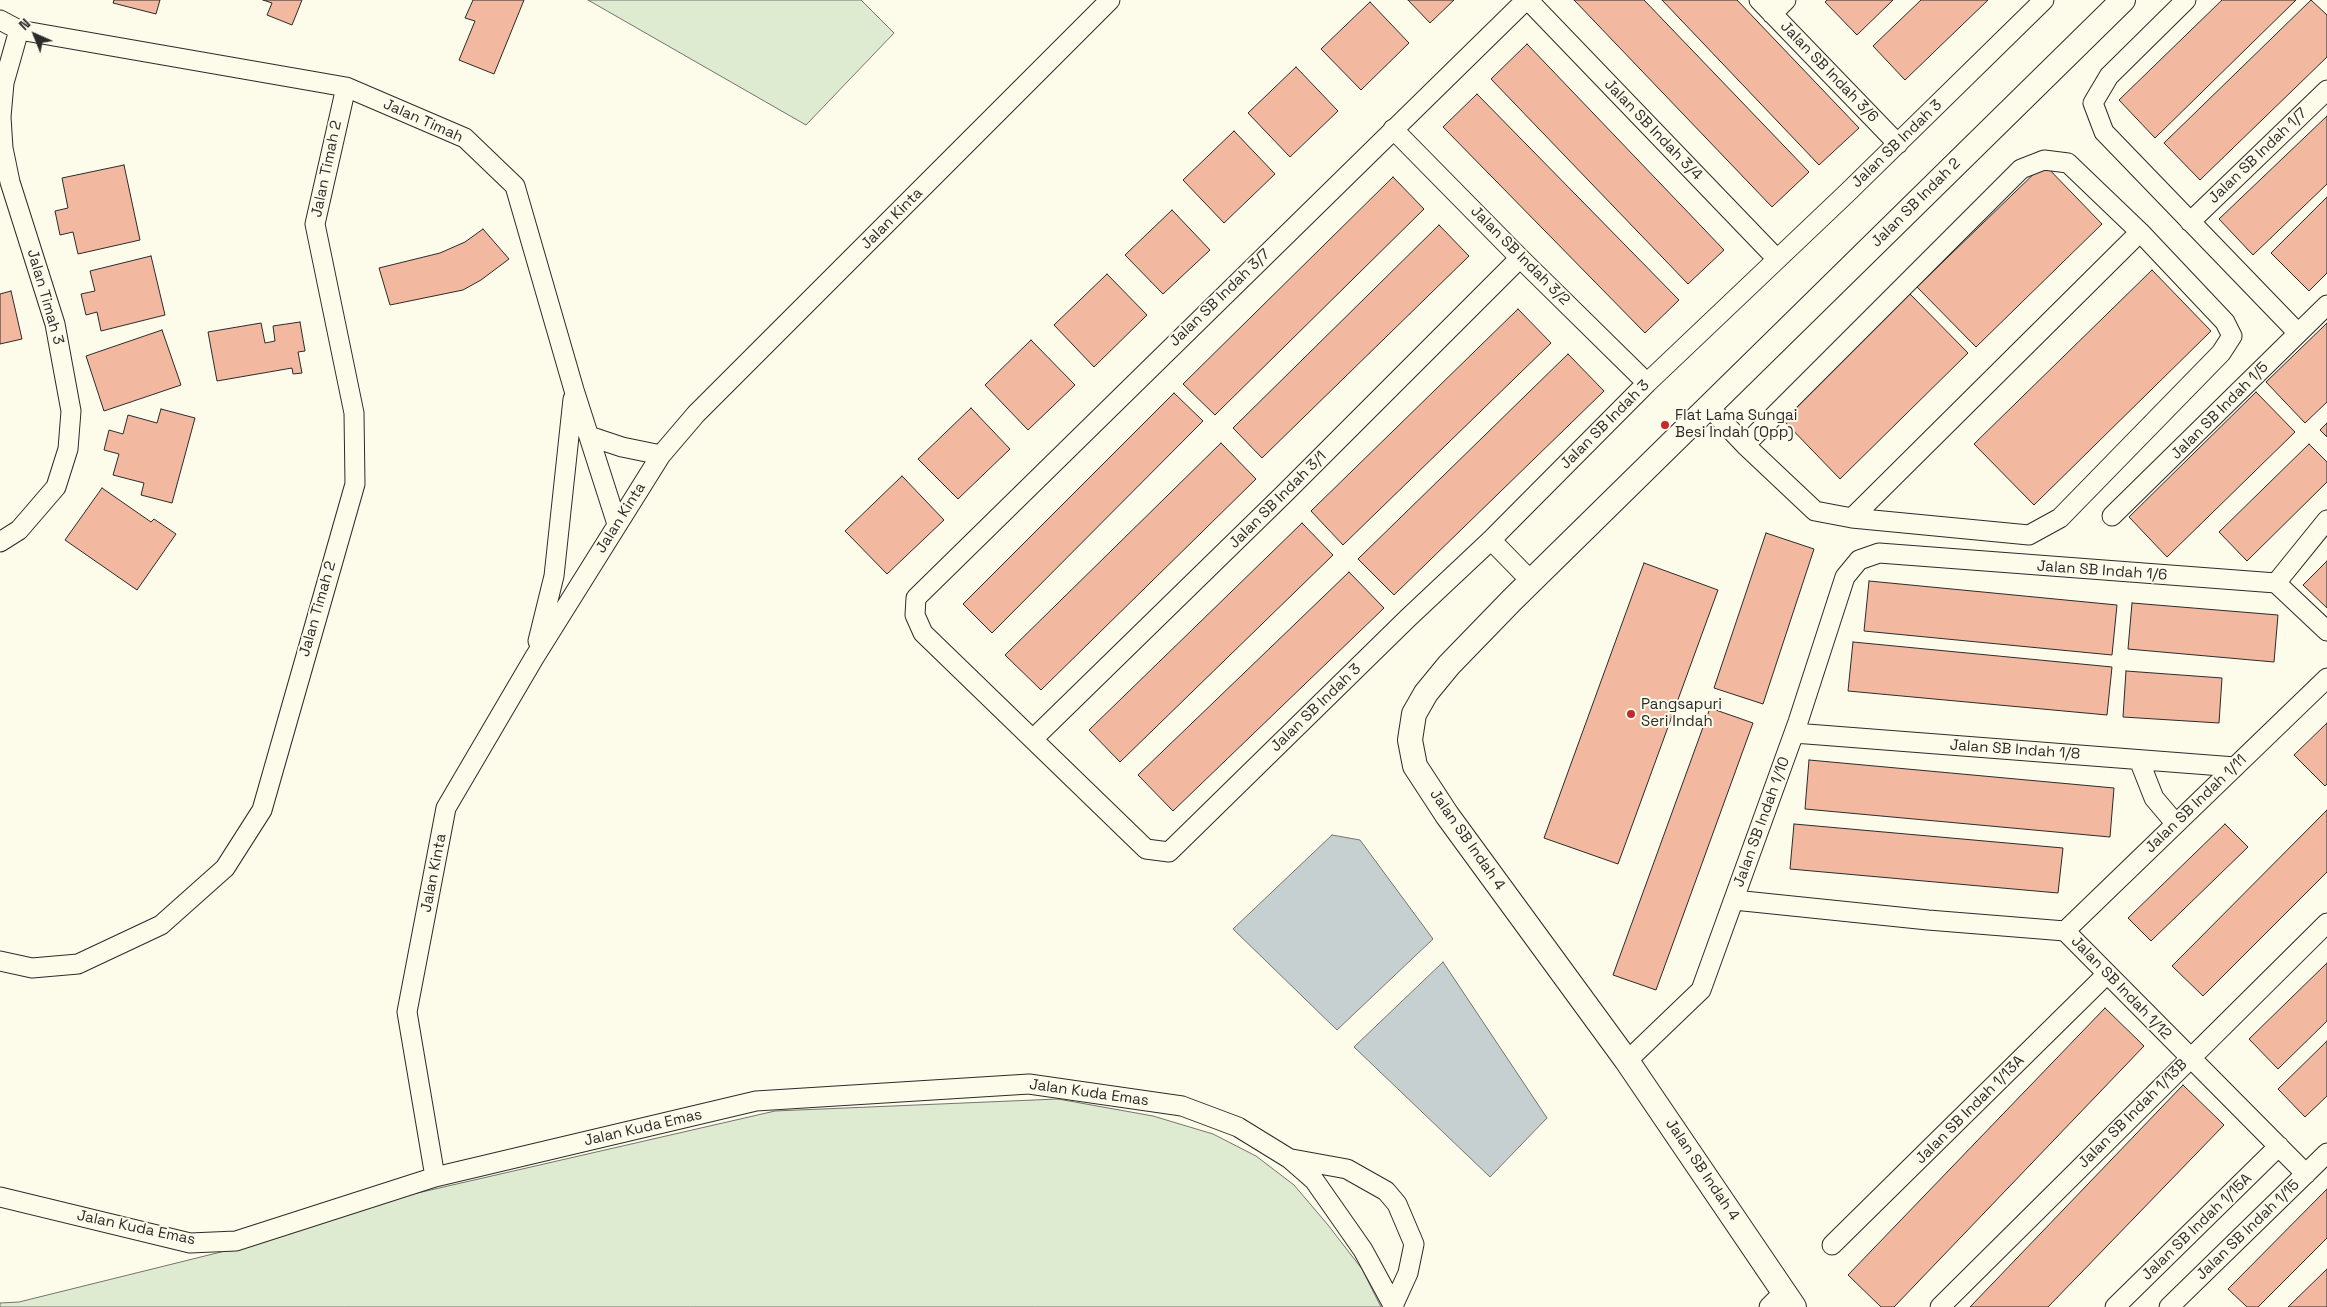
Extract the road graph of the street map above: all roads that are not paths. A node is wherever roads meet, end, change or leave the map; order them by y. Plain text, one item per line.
1 (1527, 0) edge
2 (1759, 0) edge
3 (1786, 0) edge
4 (2044, 0) edge
5 (2123, 0) edge
6 (2186, 0) edge
7 (1104, 2) edge
8 (1772, 14) junction
9 (0, 20) edge
10 (18, 30) junction
11 (346, 86) junction
12 (2327, 90) edge
13 (1393, 129) junction
14 (1898, 144) junction
15 (2190, 222) junction
16 (2140, 232) junction
17 (1520, 258) junction
18 (1777, 259) junction
19 (2327, 305) edge
20 (2298, 333) junction
21 (1647, 383) junction
22 (574, 390) junction
23 (1709, 407) junction
24 (589, 436) junction
25 (1745, 445) junction
26 (661, 455) junction
27 (2112, 516) dead end
28 (1852, 518) junction
29 (2327, 520) edge
30 (617, 524) junction
31 (1491, 540) junction
32 (0, 542) edge
33 (1859, 560) joint
34 (1532, 582) junction
35 (2276, 583) junction
36 (2327, 632) edge
37 (534, 658) junction
38 (2327, 678) edge
39 (1794, 732) junction
40 (1033, 739) junction
41 (2139, 760) junction
42 (2235, 767) junction
43 (2176, 824) junction
44 (1734, 900) junction
45 (2327, 923) edge
46 (2065, 931) junction
47 (0, 960) edge
48 (2107, 974) junction
49 (2189, 1058) junction
50 (1627, 1061) junction
51 (2279, 1146) junction
52 (2327, 1153) edge
53 (1290, 1159) junction
54 (2306, 1174) junction
55 (435, 1177) junction
56 (0, 1197) edge
57 (1832, 1245) dead end
58 (1783, 1302) edge
59 (2178, 1304) edge
60 (1394, 1306) edge
61 (1940, 1307) edge
62 (2115, 1307) edge

1 - 13 street, Jalan SB Indah 3/7
1 - 18 street, Jalan SB Indah 3/4
2 - 8 street, Jalan SB Indah 3/6
3 - 8 street
4 - 14 street, Jalan SB Indah 3
5 - 23 street, Jalan SB Indah 2
6 - 15 street
7 - 26 street, Jalan Kinta
8 - 14 street, Jalan SB Indah 3/6
9 - 10 street, Jalan Timah
10 - 11 street, Jalan Timah
10 - 32 street, Jalan Timah 3
11 - 22 street, Jalan Timah
11 - 47 street, Jalan Timah 2
12 - 15 street, Jalan SB Indah 1/7
13 - 17 street, Jalan SB Indah 3/2
13 - 40 street, Jalan SB Indah 3/7
14 - 18 street, Jalan SB Indah 3
15 - 20 street
16 - 25 street
16 - 28 street
16 - 28 street
17 - 21 street, Jalan SB Indah 3/2
17 - 40 street, Jalan SB Indah 3/1
18 - 21 street, Jalan SB Indah 3
19 - 20 street, Jalan SB Indah 1/5
20 - 27 street, Jalan SB Indah 1/5
21 - 31 street, Jalan SB Indah 3
22 - 24 street, Jalan Timah
22 - 37 street
23 - 25 street
23 - 34 street, Jalan SB Indah 4
24 - 26 street
24 - 30 street, Jalan Timah
25 - 28 street
26 - 30 street, Jalan Kinta
29 - 35 street
30 - 37 street, Jalan Kinta
31 - 34 street
31 - 40 street, Jalan SB Indah 3
33 - 35 street, Jalan SB Indah 1/6
33 - 39 street, Jalan SB Indah 1/10
34 - 50 street, Jalan SB Indah 4
35 - 36 street
37 - 55 street, Jalan Kinta
38 - 42 street, Jalan SB Indah 1/11
39 - 41 street, Jalan SB Indah 1/8
39 - 44 street, Jalan SB Indah 1/10
41 - 42 street, Jalan SB Indah 1/8
41 - 43 street
42 - 43 street, Jalan SB Indah 1/11
43 - 46 street, Jalan SB Indah 1/11
44 - 46 street, Jalan SB Indah 1/12
44 - 50 street, Jalan SB Indah 1/10
45 - 49 street, Jalan SB Indah 1/13B
46 - 48 street, Jalan SB Indah 1/12
48 - 49 street, Jalan SB Indah 1/12
48 - 57 street, Jalan SB Indah 1/13A
49 - 51 street, Jalan SB Indah 1/12
49 - 61 street, Jalan SB Indah 1/13B
50 - 58 street, Jalan SB Indah 4
51 - 54 street, Jalan SB Indah 1/12
51 - 62 street, Jalan SB Indah 1/15A
52 - 54 street, Jalan SB Indah 1/15
53 - 55 street, Jalan Kuda Emas
53 - 60 street, Jalan Kuda Emas
53 - 60 street, Jalan Kuda Emas
54 - 59 street, Jalan SB Indah 1/15
55 - 56 street, Jalan Kuda Emas

